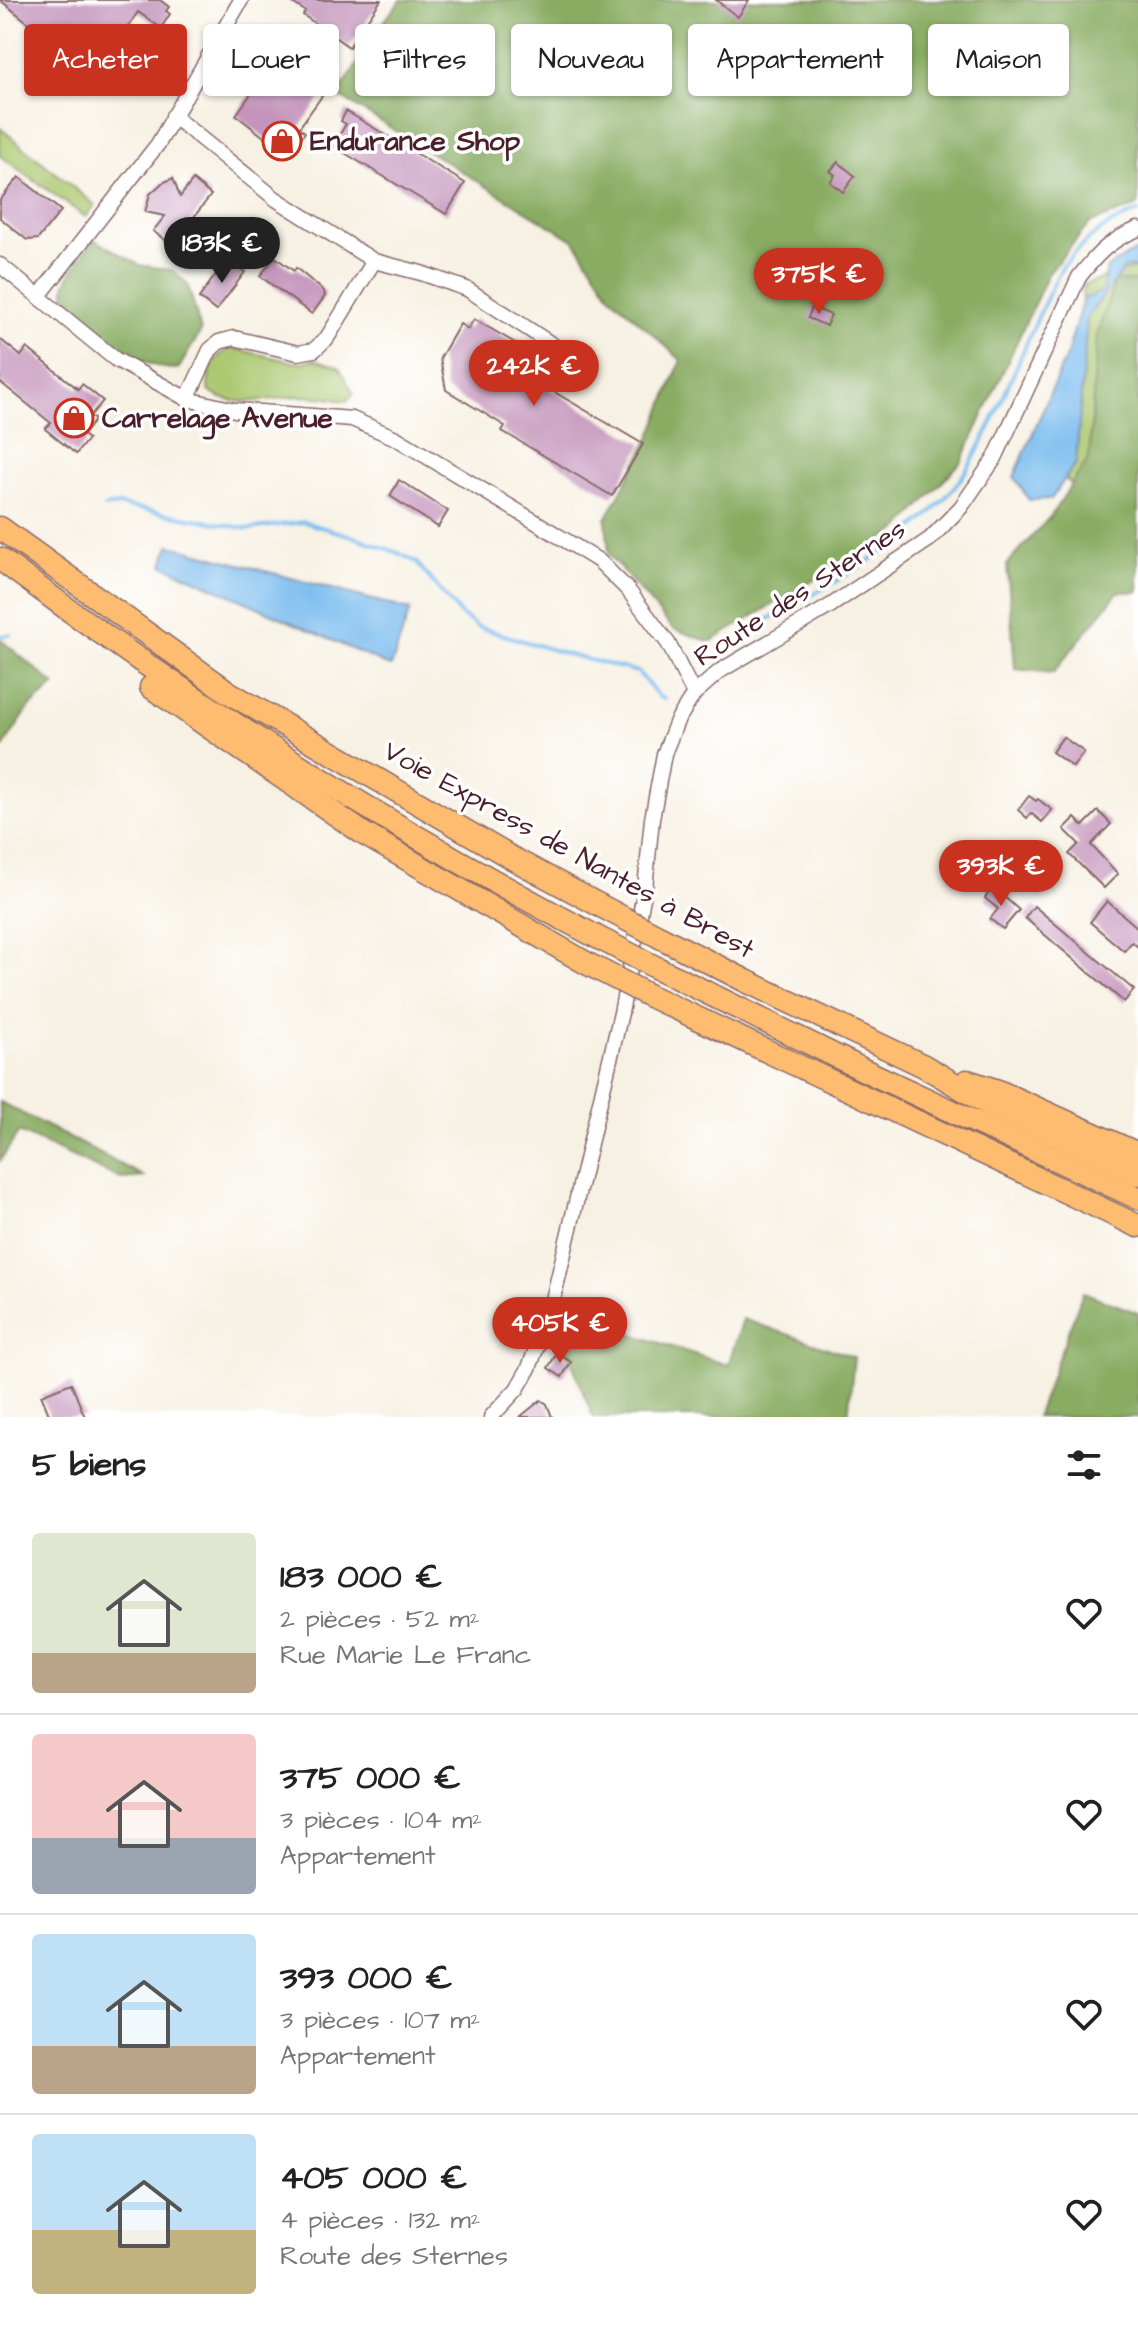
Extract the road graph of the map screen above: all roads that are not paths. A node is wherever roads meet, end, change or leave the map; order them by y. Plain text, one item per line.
1 (241, 0) edge
2 (173, 116) junction
3 (1138, 229) edge
4 (374, 261) junction
5 (0, 265) edge
6 (39, 296) junction
7 (562, 351) dead end
8 (187, 399) junction
9 (0, 528) edge
10 (0, 559) edge
11 (117, 646) junction
12 (694, 694) junction
13 (924, 1066) junction
14 (1138, 1154) edge
15 (1138, 1174) edge
16 (1138, 1198) edge
17 (1138, 1226) edge
18 (491, 1417) edge

1 - 2 street
2 - 4 street
2 - 6 street
3 - 12 street, Route des Sternes
4 - 7 street
4 - 8 street
5 - 6 street
6 - 8 street
8 - 12 street
9 - 13 highway, Voie Express de Nantes à Brest, bridge
10 - 11 highway, Voie Express de Nantes à Brest
11 - 16 highway, Voie Express de Nantes à Brest, bridge
11 - 17 highway, bridge
12 - 18 street, Route des Sternes
13 - 14 highway
13 - 15 highway, Voie Express de Nantes à Brest

